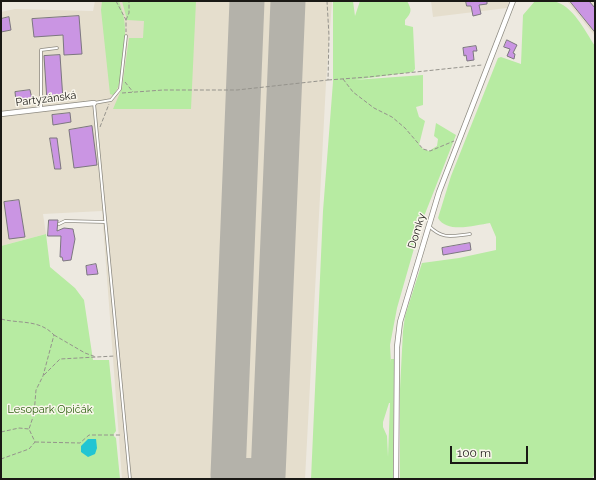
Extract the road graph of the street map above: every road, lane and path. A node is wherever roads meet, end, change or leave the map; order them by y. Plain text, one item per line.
1 (116, 1) edge
2 (129, 1) edge
3 (327, 1) edge
4 (513, 1) edge
5 (126, 20) junction
6 (126, 36) joint
7 (57, 48) dead end
8 (488, 67) junction
9 (122, 78) junction
10 (342, 79) junction
11 (328, 80) junction
12 (134, 92) junction
13 (118, 93) junction
14 (111, 100) junction
15 (94, 103) junction
16 (41, 109) junction
17 (1, 114) edge
18 (97, 129) junction
19 (460, 140) junction
20 (106, 222) junction
21 (59, 224) dead end
22 (428, 226) junction
23 (470, 234) dead end
24 (1, 319) edge
25 (54, 335) junction
26 (118, 356) junction
27 (96, 357) junction
28 (43, 376) junction
29 (29, 429) junction
30 (1, 432) edge
31 (125, 435) junction
32 (35, 442) junction
33 (1, 459) edge
34 (130, 479) edge
35 (396, 479) edge

1 - 5 path
2 - 5 path
3 - 11 path
4 - 8 street, Domky
5 - 6 path
6 - 9 lane
7 - 16 lane
8 - 10 path
8 - 19 street, Domky
9 - 12 path
9 - 13 lane
10 - 11 path
10 - 19 path
11 - 12 path
12 - 13 path
13 - 14 lane
14 - 15 lane
14 - 18 path
15 - 16 street, Partyzánská
15 - 18 lane
16 - 17 street, Partyzánská
18 - 20 lane
19 - 22 street, Domky
20 - 21 lane
20 - 26 lane
22 - 23 lane
22 - 35 street, Domky
24 - 25 path
25 - 27 path
25 - 28 path
26 - 27 path
26 - 31 lane
27 - 28 path
28 - 29 path
29 - 30 path
29 - 32 path
31 - 32 path
31 - 34 lane
32 - 33 path

